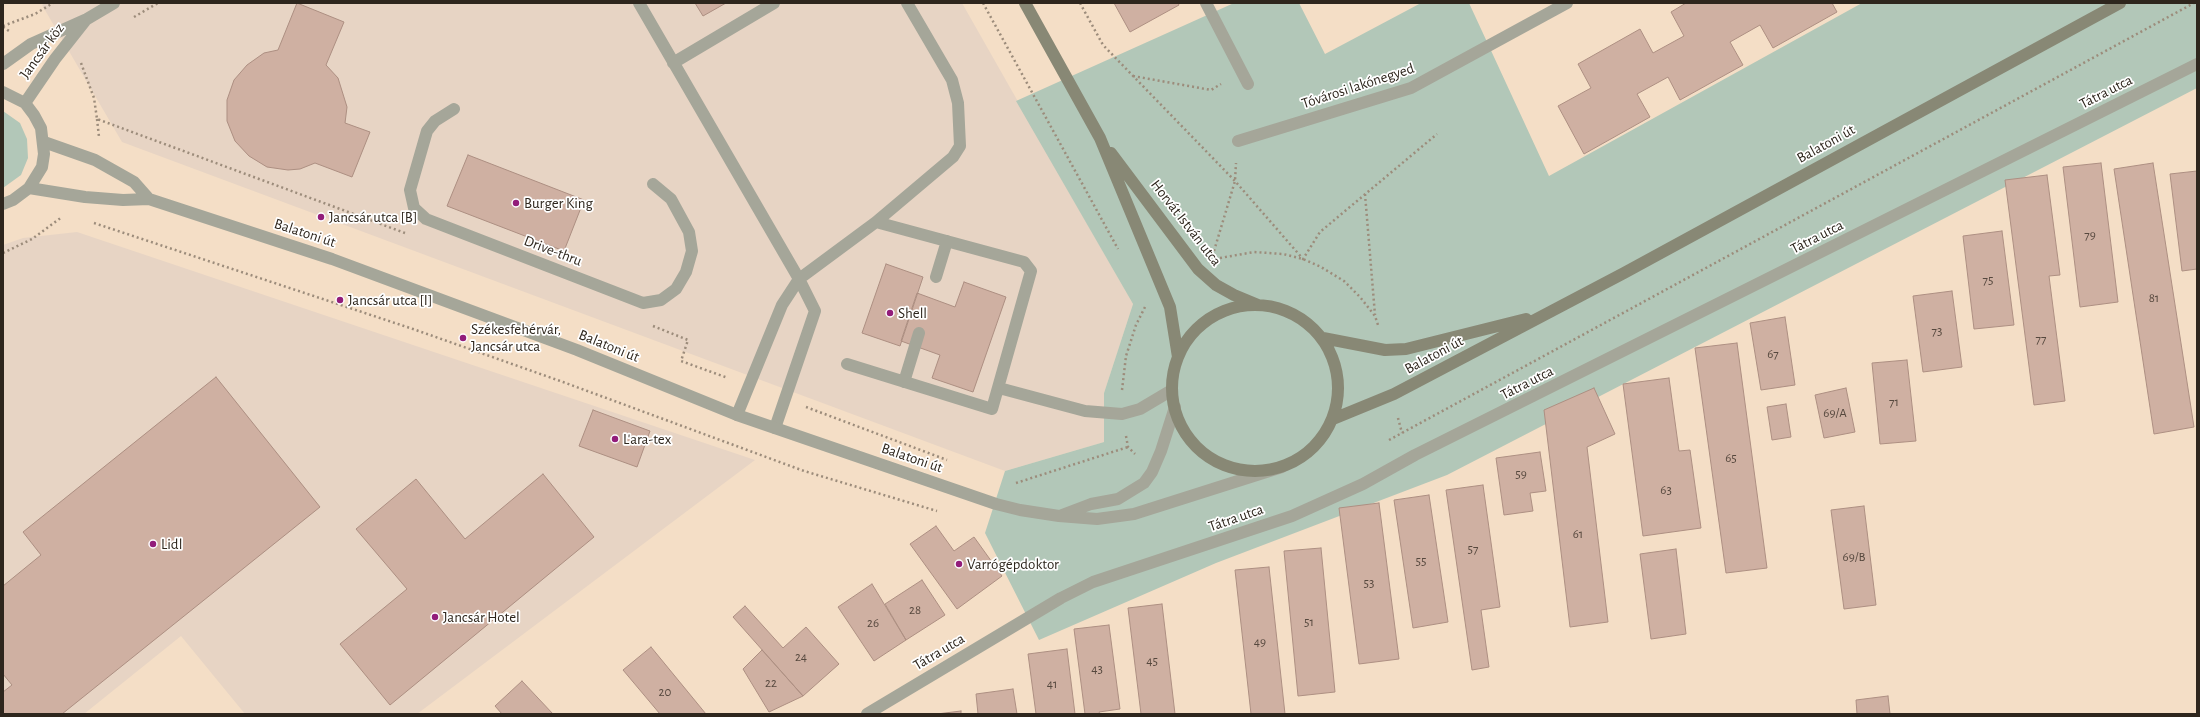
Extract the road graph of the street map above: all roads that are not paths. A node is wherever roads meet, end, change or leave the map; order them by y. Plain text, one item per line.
1 (114, 3) edge
2 (638, 3) edge
3 (774, 3) edge
4 (907, 3) edge
5 (1025, 3) edge
6 (1206, 3) edge
7 (1567, 3) edge
8 (2120, 3) edge
9 (86, 19) junction
10 (673, 63) junction
11 (3, 64) edge
12 (2197, 64) edge
13 (1248, 84) dead end
14 (3, 92) edge
15 (25, 103) junction
16 (454, 109) dead end
17 (1100, 138) junction
18 (1238, 141) road end
19 (44, 142) junction
20 (654, 184) dead end
21 (29, 188) junction
22 (149, 199) junction
23 (3, 204) edge
24 (876, 222) junction
25 (947, 241) junction
26 (936, 277) dead end
27 (798, 279) junction
28 (1263, 306) junction
29 (1546, 314) junction
30 (919, 333) dead end
31 (1323, 338) junction
32 (1178, 357) junction
33 (847, 364) dead end
34 (904, 382) junction
35 (999, 388) junction
36 (1172, 390) junction
37 (1175, 406) junction
38 (737, 415) junction
39 (1333, 419) junction
40 (775, 428) junction
41 (1282, 467) junction
42 (1059, 516) junction
43 (867, 714) edge

1 - 9 street, Jancsár köz
2 - 10 street
3 - 10 street
4 - 24 street
5 - 17 main road, Horvát István utca
6 - 13 street
7 - 18 street, Tóvárosi lakónegyed
8 - 29 main road, Balatoni út
9 - 11 street, Jancsár köz
9 - 15 street, Jancsár köz
10 - 27 street
12 - 43 street, Tátra utca
14 - 15 street
15 - 19 street
16 - 20 street, Drive-thru
17 - 28 main road, Horvát István utca
17 - 32 main road, Horvát István utca
19 - 21 street
19 - 22 street
21 - 22 street, Balatoni út
21 - 23 street
22 - 38 street, Balatoni út
24 - 25 street
24 - 27 street
25 - 26 street
25 - 35 street
27 - 38 street
27 - 40 street
28 - 31 main road
28 - 32 main road
29 - 31 main road, Balatoni út
29 - 39 main road, Balatoni út
30 - 34 street
31 - 39 main road
32 - 36 main road
33 - 34 street
34 - 35 street
35 - 36 street
36 - 37 main road
37 - 41 main road
37 - 42 street
38 - 40 street, Balatoni út
39 - 41 main road
40 - 42 street, Balatoni út
41 - 42 street, Balatoni út

